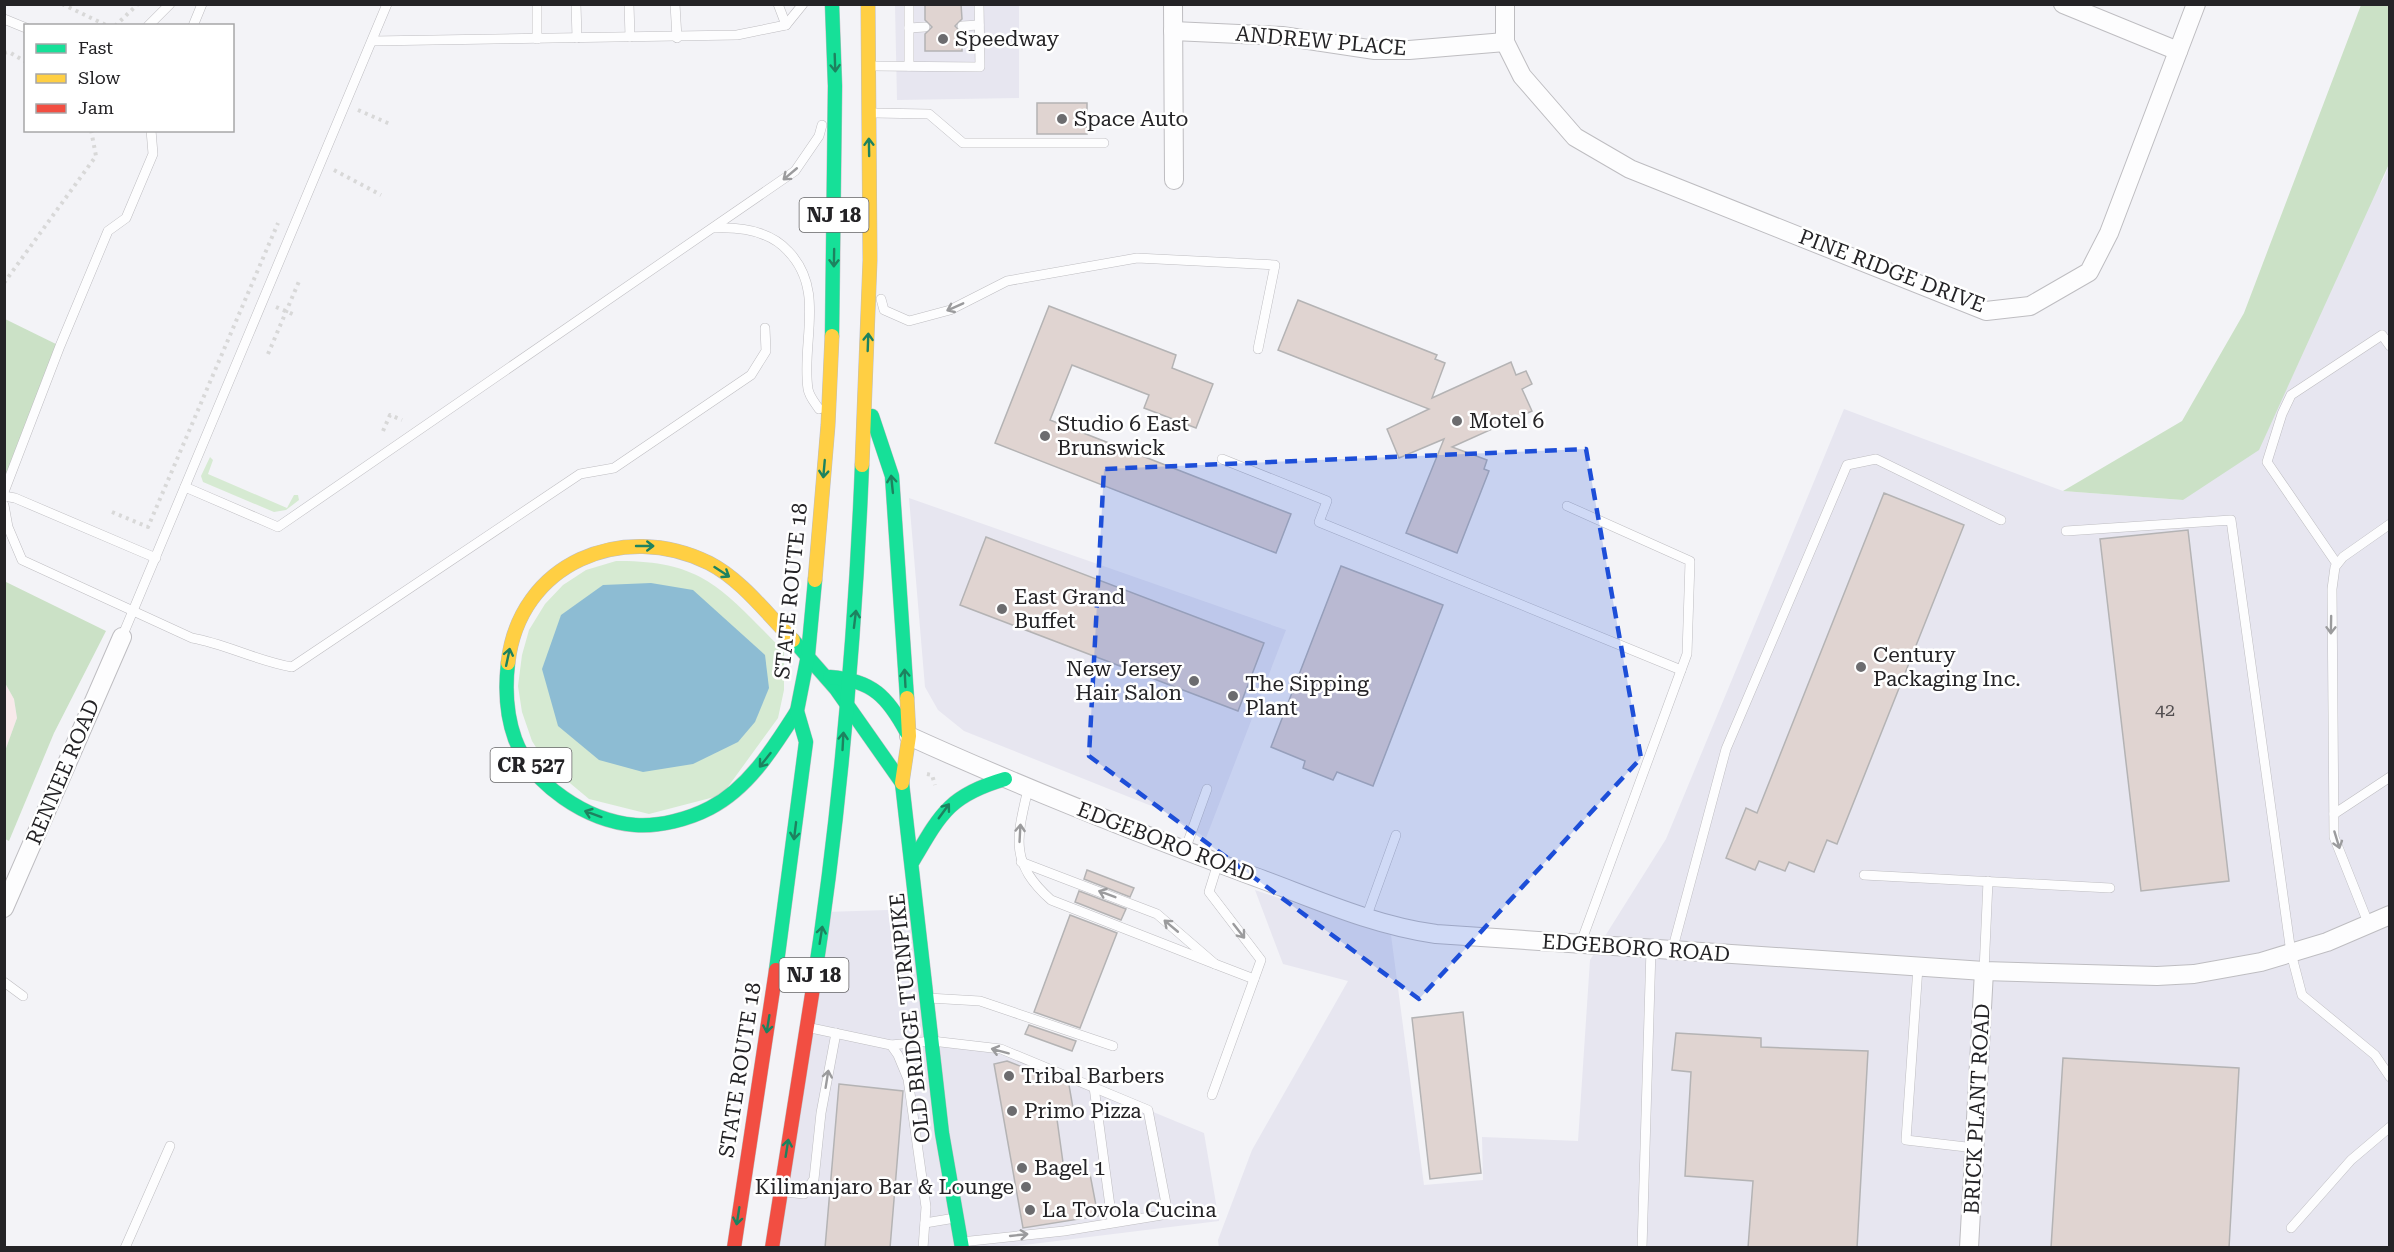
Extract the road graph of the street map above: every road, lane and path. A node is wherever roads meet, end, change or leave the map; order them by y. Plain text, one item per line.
1 (62, 4) edge
2 (138, 4) edge
3 (170, 4) edge
4 (202, 4) edge
5 (387, 4) edge
6 (537, 4) edge
7 (576, 4) edge
8 (629, 4) edge
9 (675, 4) edge
10 (778, 4) edge
11 (803, 4) edge
12 (832, 4) edge
13 (868, 4) edge
14 (909, 4) edge
15 (979, 4) edge
16 (1173, 4) edge
17 (1505, 4) edge
18 (2063, 4) edge
19 (2196, 4) edge
20 (4, 19) edge
21 (104, 24) edge
22 (117, 24) edge
23 (150, 24) edge
24 (194, 24) edge
25 (786, 25) junction
26 (979, 25) junction
27 (962, 26) dead end
28 (24, 27) edge
29 (925, 27) dead end
30 (909, 28) junction
31 (1173, 31) junction
32 (630, 37) junction
33 (577, 38) junction
34 (677, 38) junction
35 (537, 39) junction
36 (372, 41) junction
37 (1505, 42) junction
38 (2178, 51) junction
39 (4, 53) edge
40 (24, 61) edge
41 (868, 66) junction
42 (909, 66) junction
43 (835, 86) junction
44 (358, 110) dead end
45 (869, 112) junction
46 (390, 124) dead end
47 (91, 132) edge
48 (151, 132) edge
49 (1104, 143) dead end
50 (334, 170) dead end
51 (1174, 180) dead end
52 (381, 195) dead end
53 (279, 221) dead end
54 (716, 228) junction
55 (870, 260) junction
56 (300, 279) dead end
57 (4, 283) edge
58 (276, 307) dead end
59 (286, 311) junction
60 (295, 315) dead end
61 (765, 328) dead end
62 (2390, 346) edge
63 (1258, 349) dead end
64 (268, 354) dead end
65 (866, 401) junction
66 (402, 420) dead end
67 (828, 425) junction
68 (383, 431) dead end
69 (1222, 459) dead end
70 (185, 487) junction
71 (4, 494) edge
72 (4, 505) edge
73 (1567, 506) dead end
74 (112, 512) dead end
75 (2001, 520) dead end
76 (2390, 524) edge
77 (2066, 531) dead end
78 (156, 558) junction
79 (2336, 565) junction
80 (133, 611) junction
81 (122, 637) joint
82 (808, 655) junction
83 (1681, 670) junction
84 (827, 677) junction
85 (848, 677) junction
86 (803, 689) junction
87 (849, 706) junction
88 (797, 711) junction
89 (894, 734) junction
90 (923, 772) dead end
91 (2390, 777) edge
92 (1005, 779) junction
93 (902, 783) junction
94 (935, 785) dead end
95 (1028, 789) junction
96 (1207, 789) dead end
97 (2334, 814) junction
98 (1396, 835) dead end
99 (1185, 850) junction
100 (913, 861) junction
101 (1021, 862) junction
102 (1218, 863) junction
103 (1864, 875) dead end
104 (1988, 881) junction
105 (2110, 888) dead end
106 (4, 908) edge
107 (2390, 915) edge
108 (1366, 918) junction
109 (2370, 925) junction
110 (1580, 945) junction
111 (1651, 950) junction
112 (1672, 951) junction
113 (2291, 953) junction
114 (1215, 964) junction
115 (1918, 967) junction
116 (1984, 971) junction
117 (1254, 979) junction
118 (4, 982) edge
119 (22, 996) dead end
120 (928, 998) junction
121 (806, 1027) junction
122 (836, 1033) junction
123 (932, 1041) junction
124 (891, 1045) junction
125 (1113, 1046) dead end
126 (2390, 1077) edge
127 (1094, 1087) junction
128 (1212, 1095) dead end
129 (2390, 1127) edge
130 (170, 1146) dead end
131 (1975, 1148) junction
132 (780, 1192) junction
133 (956, 1218) junction
134 (1112, 1221) junction
135 (925, 1223) junction
136 (2290, 1228) dead end
137 (961, 1245) edge
138 (125, 1248) edge
139 (734, 1248) edge
140 (772, 1248) edge
141 (923, 1248) edge
142 (1642, 1248) edge
143 (1970, 1248) edge

1 - 21 path
2 - 22 path
3 - 23 lane
4 - 24 lane
5 - 36 lane
6 - 35 lane
7 - 33 lane
8 - 32 lane
9 - 34 lane
10 - 25 lane
11 - 25 lane
12 -> 43 main road, STATE ROUTE 18 / NJ 18
13 - 41 main road, NJ 18
14 - 30 lane
15 - 26 lane
16 - 31 street
17 - 37 street, PINE RIDGE DRIVE
18 - 38 street
19 - 38 street, PINE RIDGE DRIVE
20 - 28 lane
25 - 34 lane
26 - 27 lane
26 - 42 lane
29 - 30 lane
30 - 42 lane
31 - 37 street, ANDREW PLACE
31 - 51 street
32 - 33 lane
32 - 34 lane
33 - 35 lane
35 - 36 lane
36 - 70 lane
37 - 38 street, PINE RIDGE DRIVE
39 - 40 path
41 - 42 lane
41 - 45 main road, NJ 18
43 -> 54 lane
43 -> 67 main road, STATE ROUTE 18 / NJ 18
44 - 46 path
45 - 49 lane
55 -> 45 main road, NJ 18
47 - 57 path
48 - 71 lane
50 - 52 path
53 - 74 path
54 - 67 lane
54 - 70 lane
63 -> 55 lane
65 -> 55 main road, NJ 18
56 - 59 path
58 - 59 path
59 - 60 path
59 - 64 path
61 - 80 lane
62 - 79 lane
85 -> 65 main road, NJ 18
89 -> 65 main road, CR 527
66 - 68 path
67 -> 82 main road, STATE ROUTE 18 / NJ 18
69 - 83 lane
70 - 78 lane
71 - 78 lane
72 - 80 lane
73 - 83 lane
75 - 112 lane
76 - 79 lane
77 - 113 lane
78 - 80 lane
79 -> 97 lane
80 - 81 lane
81 - 106 street, RENNEE ROAD
82 - 84 main road, CR 527
82 - 86 main road, STATE ROUTE 18 / NJ 18
88 -> 82 main road, CR 527
83 - 110 lane
84 - 85 main road
84 - 86 main road
84 - 87 main road, CR 527
85 - 87 main road, NJ 18
85 - 89 main road
86 - 88 main road, STATE ROUTE 18 / NJ 18
87 - 89 main road
87 - 93 main road, CR 527
121 -> 87 main road, NJ 18
88 -> 139 main road, STATE ROUTE 18 / NJ 18
89 - 92 street, EDGEBORO ROAD
89 - 93 main road, CR 527
90 - 94 path
91 - 97 lane
92 - 95 street, EDGEBORO ROAD
100 -> 92 main road
93 - 100 main road, OLD BRIDGE TURNPIKE / CR 527
95 - 99 street, EDGEBORO ROAD
101 -> 95 lane
96 - 99 lane
97 -> 109 lane
98 - 108 lane
99 - 102 street, EDGEBORO ROAD
100 - 120 main road, OLD BRIDGE TURNPIKE / CR 527
114 -> 101 lane
101 - 114 lane
102 - 108 street, EDGEBORO ROAD
102 -> 117 lane
103 - 104 lane
104 - 105 lane
104 - 116 lane
107 - 109 street, EDGEBORO ROAD
108 - 110 street, EDGEBORO ROAD
109 - 113 street, EDGEBORO ROAD
110 - 111 street, EDGEBORO ROAD
111 - 112 street, EDGEBORO ROAD
111 - 142 lane
112 - 115 street, EDGEBORO ROAD
113 - 116 street, EDGEBORO ROAD
113 - 126 lane
114 - 117 lane
115 - 116 street, EDGEBORO ROAD
115 - 131 lane
116 - 131 street, BRICK PLANT ROAD
117 - 128 lane
118 - 119 lane
120 - 123 main road, OLD BRIDGE TURNPIKE / CR 527
120 - 125 lane
121 - 122 lane
132 -> 121 main road, NJ 18
122 - 124 lane
132 -> 122 lane
123 - 124 lane
127 -> 123 lane
123 - 133 main road, OLD BRIDGE TURNPIKE / CR 527
124 - 135 lane
127 - 134 lane
127 - 134 lane
129 - 136 lane
130 - 138 lane
131 - 143 street, BRICK PLANT ROAD
132 - 140 main road, NJ 18
133 - 135 lane
133 - 137 main road, OLD BRIDGE TURNPIKE / CR 527
137 -> 134 lane
135 - 141 lane

